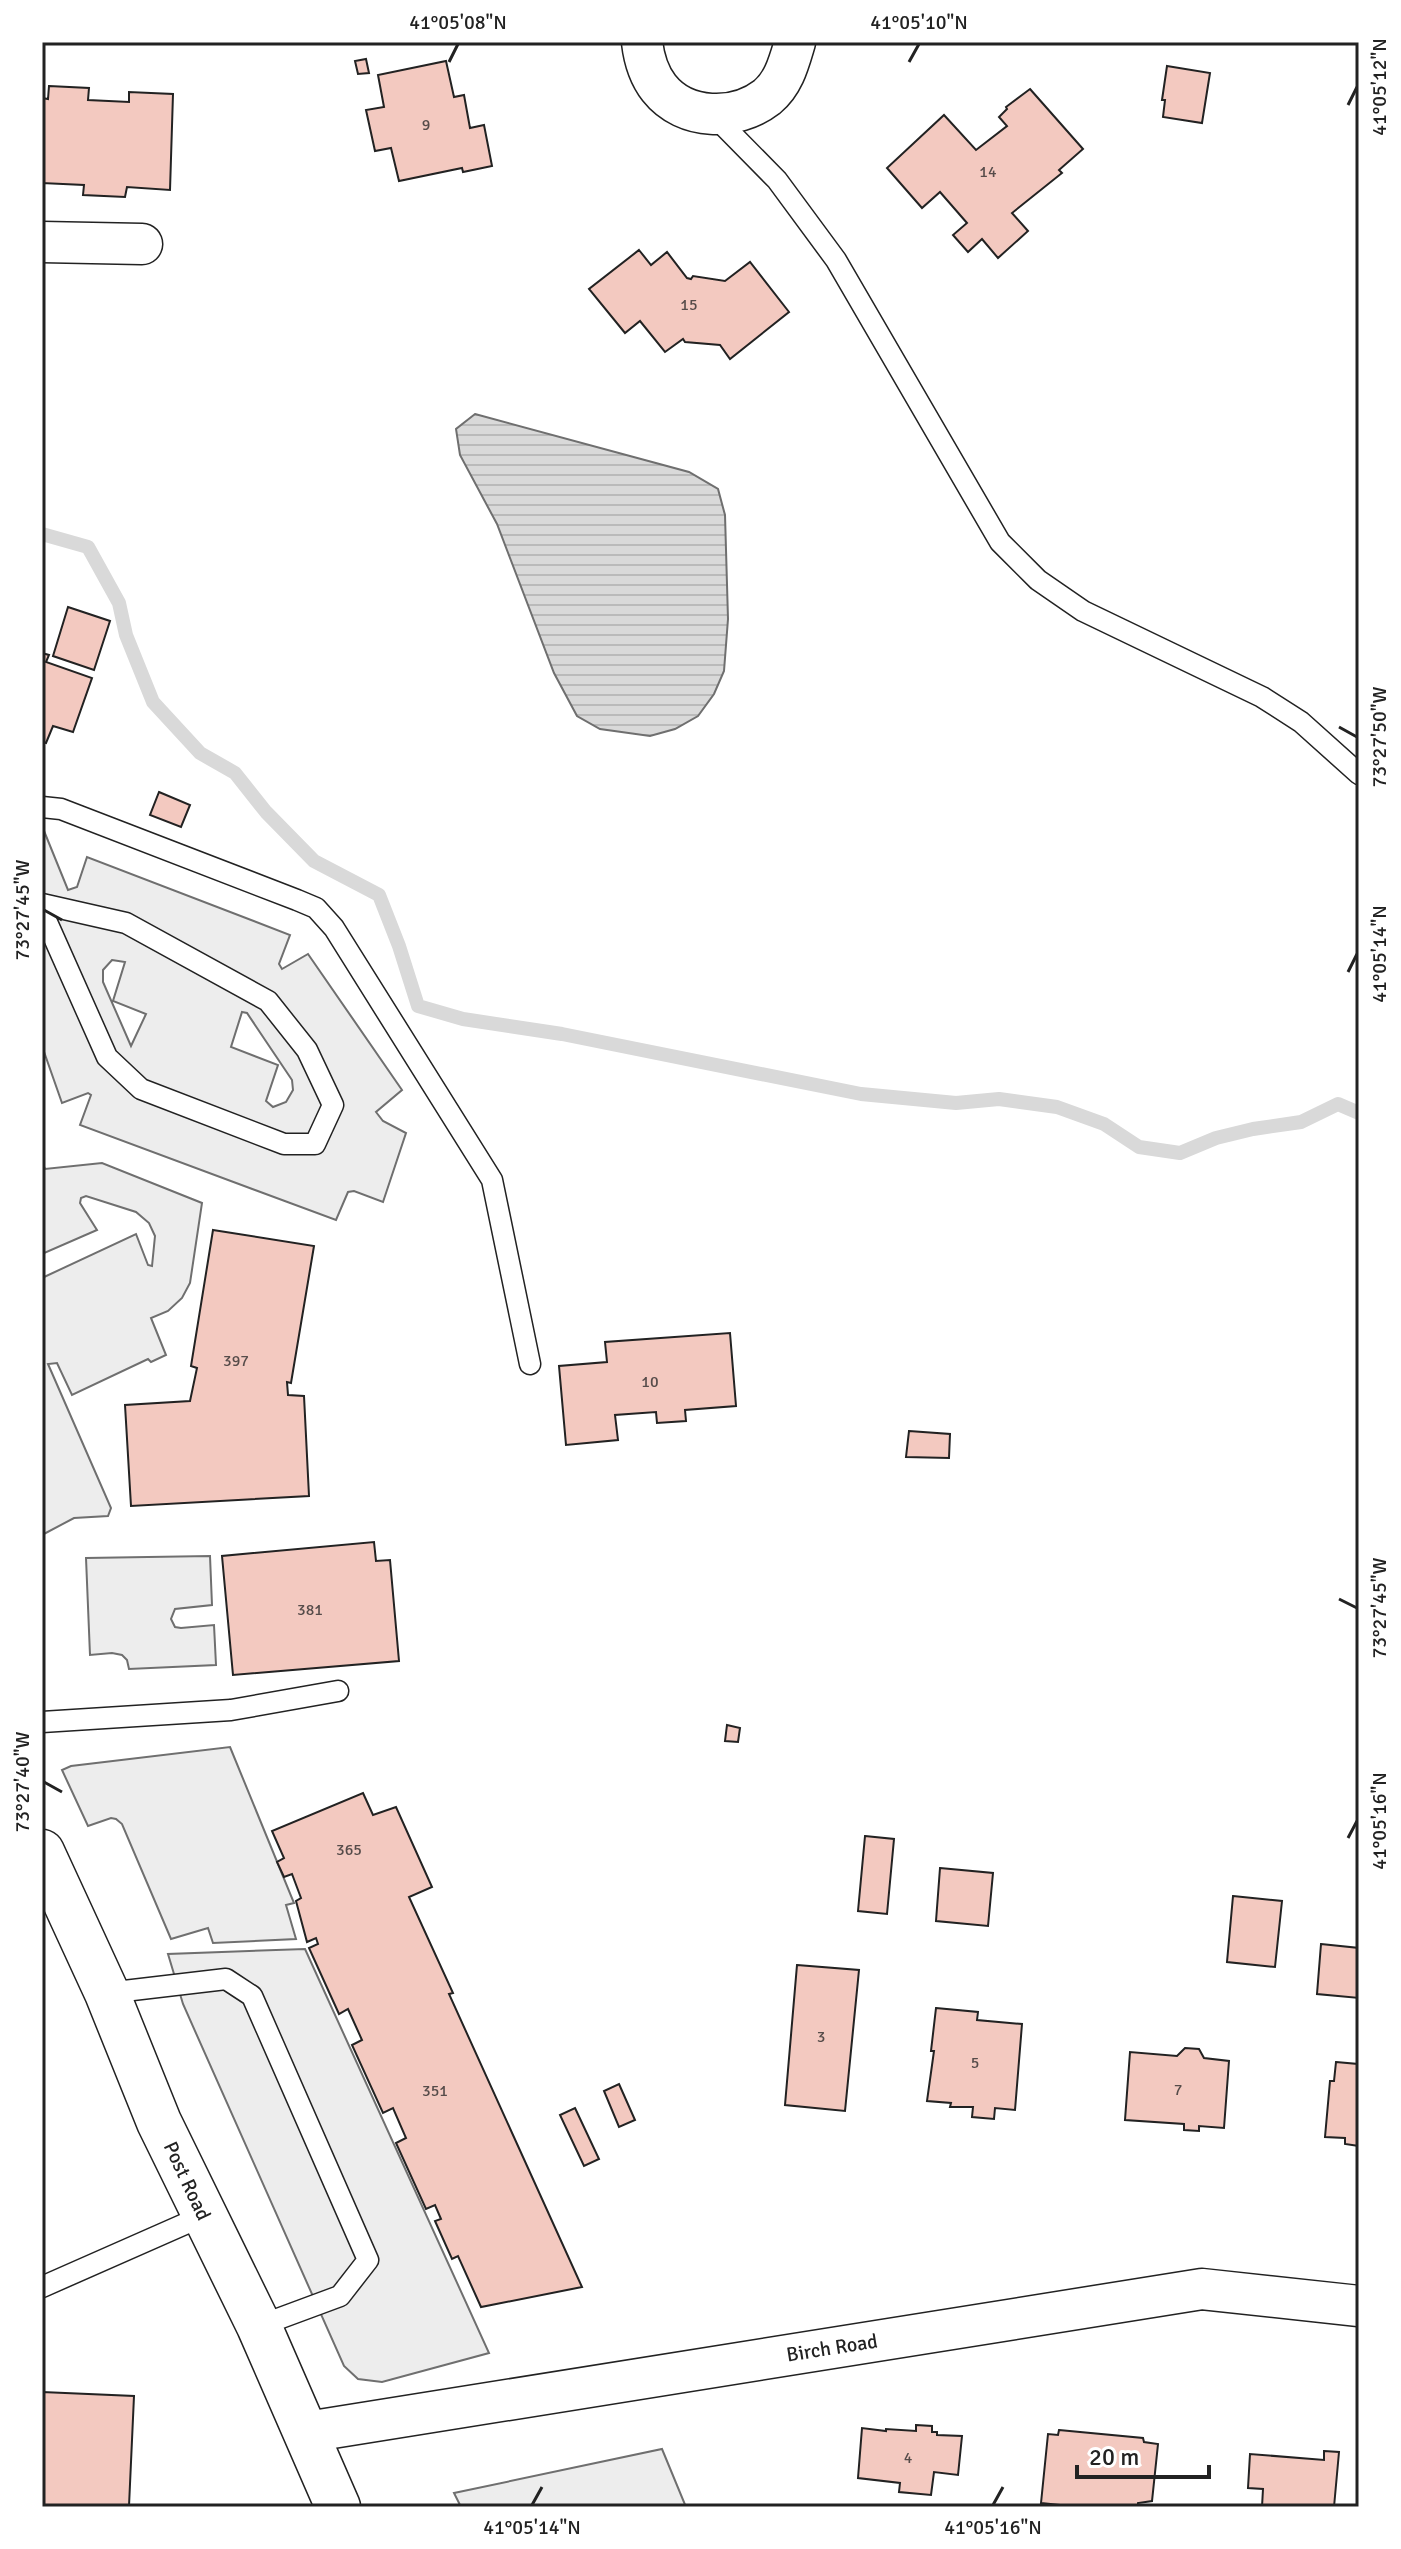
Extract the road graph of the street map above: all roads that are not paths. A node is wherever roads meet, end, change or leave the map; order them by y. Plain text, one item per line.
1 (642, 42) edge
2 (795, 42) edge
3 (713, 115) junction
4 (42, 242) edge
5 (142, 244) dead end
6 (1359, 774) edge
7 (42, 807) edge
8 (42, 904) edge
9 (42, 911) edge
10 (51, 956) edge
11 (530, 1364) dead end
12 (338, 1691) dead end
13 (42, 1722) edge
14 (42, 1852) edge
15 (107, 1993) junction
16 (203, 2216) junction
17 (42, 2287) edge
18 (1359, 2306) edge
19 (259, 2326) junction
20 (307, 2432) junction
21 (338, 2507) edge

1 - 3 street
2 - 3 street
3 - 6 lane
4 - 5 street
7 - 11 lane
8 - 10 lane
9 - 10 lane
12 - 13 lane
14 - 15 main road, Post Road
15 - 16 main road, Post Road
15 - 19 lane
16 - 17 lane
16 - 19 main road, Post Road
18 - 20 street, Birch Road
19 - 20 main road, Post Road
20 - 21 main road, Post Road

